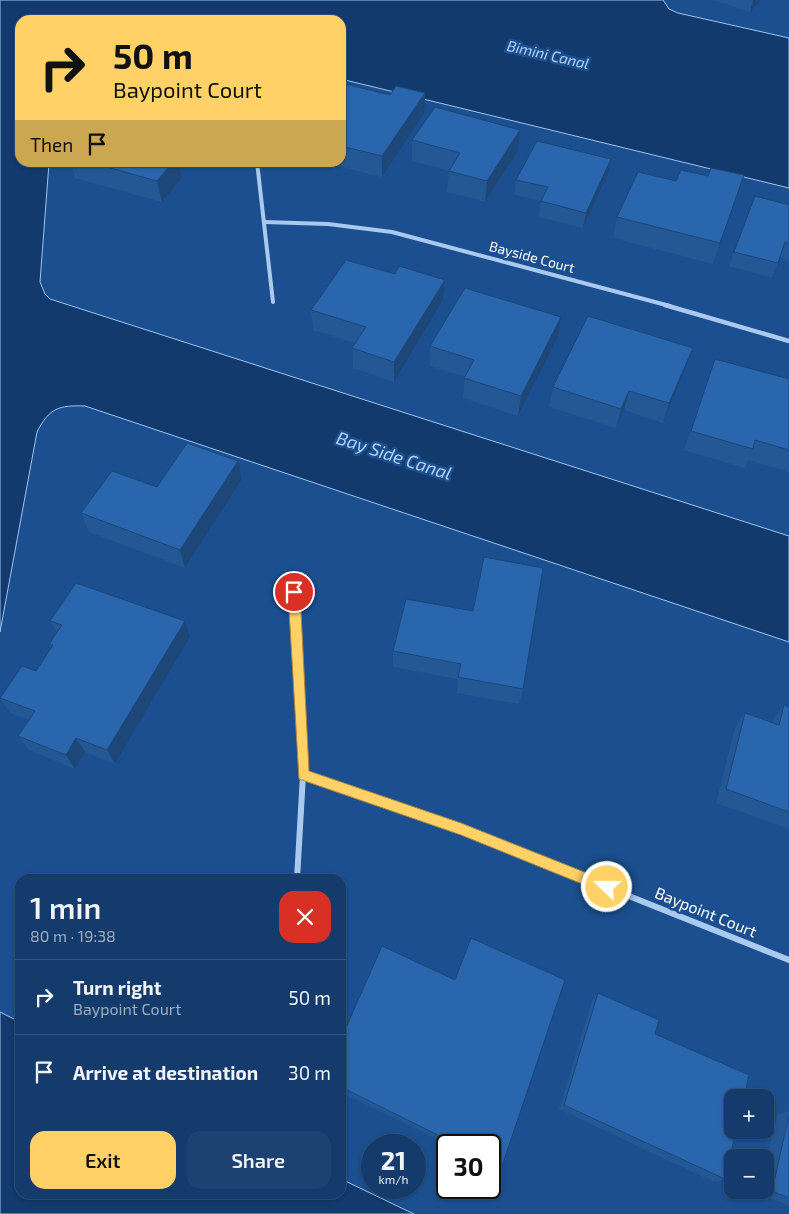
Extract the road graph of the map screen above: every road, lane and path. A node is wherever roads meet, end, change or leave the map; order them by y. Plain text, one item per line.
1 (258, 167) edge
2 (264, 222) junction
3 (273, 302) dead end
4 (789, 341) edge
5 (294, 592) dead end
6 (303, 775) junction
7 (298, 874) edge
8 (789, 960) edge

1 - 2 street
2 - 3 street
2 - 4 street, Bayside Court
5 - 6 street
6 - 7 street
6 - 8 street, Baypoint Court

